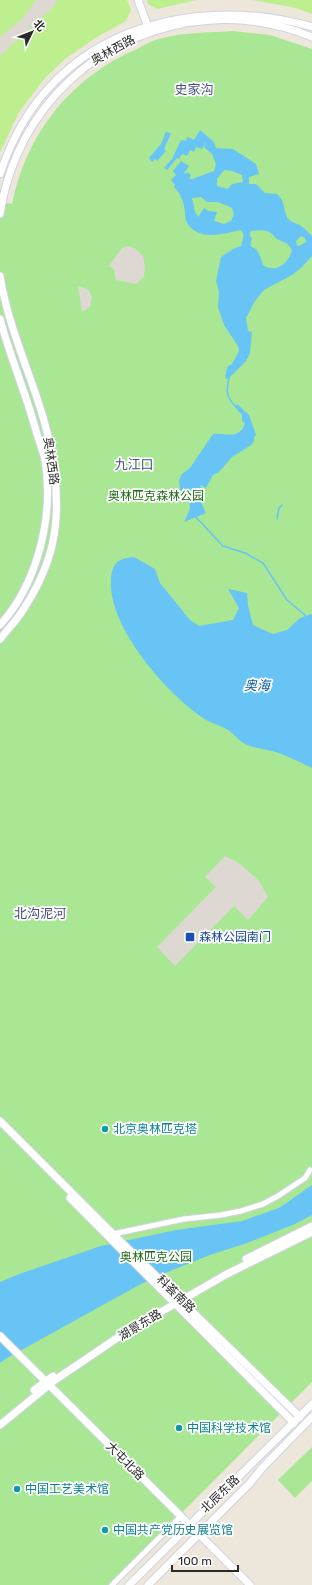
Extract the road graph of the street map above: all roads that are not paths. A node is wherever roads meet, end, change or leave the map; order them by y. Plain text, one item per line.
1 (138, 0) edge
2 (147, 23) junction
3 (312, 27) edge
4 (149, 33) junction
5 (312, 37) edge
6 (0, 174) edge
7 (4, 195) edge
8 (0, 214) edge
9 (0, 276) edge
10 (0, 319) edge
11 (0, 625) edge
12 (0, 639) edge
13 (0, 1121) edge
14 (0, 1127) edge
15 (310, 1170) dead end
16 (312, 1226) edge
17 (312, 1232) edge
18 (113, 1234) junction
19 (117, 1241) junction
20 (177, 1300) junction
21 (0, 1336) edge
22 (47, 1383) junction
23 (312, 1404) edge
24 (300, 1417) junction
25 (312, 1417) edge
26 (0, 1419) edge
27 (294, 1422) junction
28 (0, 1425) edge
29 (181, 1516) junction
30 (190, 1524) junction
31 (199, 1534) junction
32 (112, 1585) edge
33 (129, 1585) edge
34 (148, 1585) edge
35 (250, 1585) edge

1 - 2 main road
2 - 3 main road, 奥林西路
2 - 4 main road
2 - 6 main road, 奥林西路
4 - 5 main road, 奥林西路
4 - 7 main road, 奥林西路
7 - 8 main road, 奥林西路
9 - 12 main road, 奥林西路
10 - 11 main road, 奥林西路
13 - 18 main road, 科荟南路
14 - 19 main road, 科荟南路
15 - 18 street
16 - 20 main road, 湖景东路
17 - 20 main road, 湖景东路
18 - 19 main road, 科荟南路
19 - 20 main road, 科荟南路
20 - 22 main road, 湖景东路
20 - 24 main road, 科荟南路
20 - 27 main road, 科荟南路
21 - 22 main road, 大屯北路
22 - 26 main road, 湖景东路
22 - 28 main road, 湖景东路
22 - 29 main road, 大屯北路
23 - 24 main road, 北辰东路
24 - 27 main road, 北辰东路
25 - 31 main road, 北辰东路
27 - 30 main road, 北辰东路
29 - 30 main road, 大屯北路
29 - 32 street
30 - 31 main road, 大屯北路
30 - 33 main road, 北辰东路
31 - 34 main road, 北辰东路
31 - 35 main road, 大屯北路

